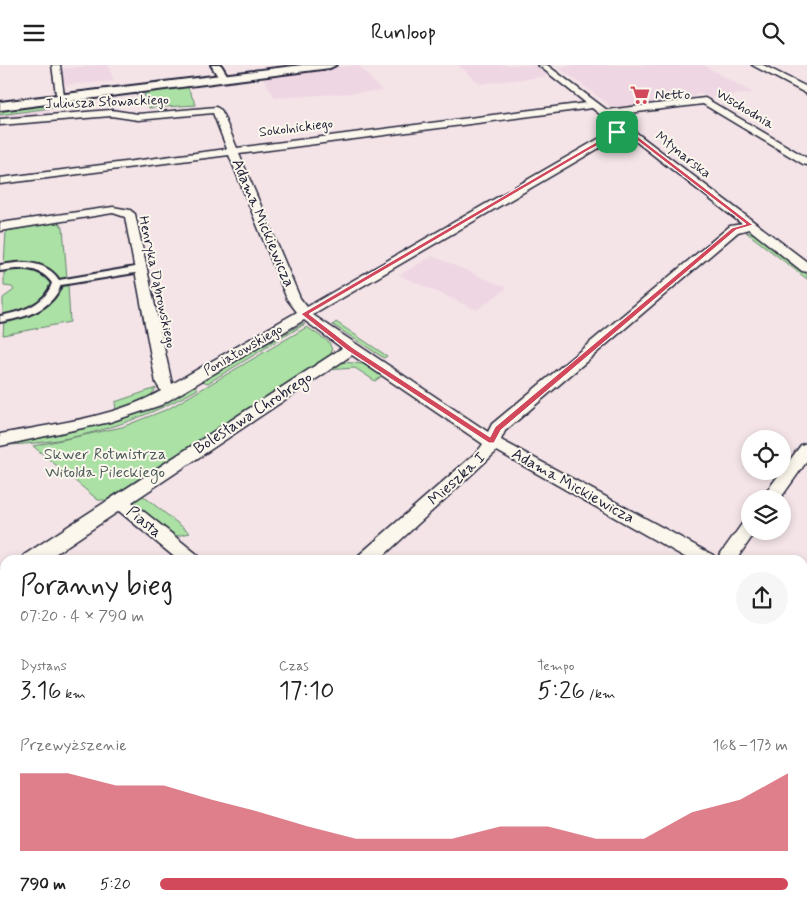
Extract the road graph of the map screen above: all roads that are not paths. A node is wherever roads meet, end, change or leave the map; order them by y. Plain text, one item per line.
1 (56, 65) edge
2 (294, 65) edge
3 (330, 65) edge
4 (542, 65) edge
5 (756, 65) edge
6 (220, 72) edge
7 (807, 91) edge
8 (61, 94) junction
9 (0, 101) edge
10 (595, 105) junction
11 (0, 106) edge
12 (216, 110) joint
13 (605, 113) junction
14 (0, 122) edge
15 (626, 130) junction
16 (232, 150) junction
17 (807, 162) edge
18 (0, 181) edge
19 (750, 225) junction
20 (0, 227) edge
21 (807, 268) edge
22 (0, 269) edge
23 (141, 269) junction
24 (58, 283) junction
25 (305, 314) junction
26 (0, 319) edge
27 (351, 349) junction
28 (170, 393) junction
29 (0, 440) edge
30 (491, 441) junction
31 (807, 449) edge
32 (777, 490) edge
33 (120, 502) junction
34 (741, 538) edge
35 (39, 555) edge
36 (185, 555) edge
37 (372, 555) edge
38 (697, 555) edge
39 (729, 555) edge

1 - 8 street
2 - 6 main road
3 - 6 main road
4 - 10 street, Młynarska
5 - 7 street
6 - 8 main road
6 - 11 main road
8 - 9 main road
10 - 13 street, Młynarska
10 - 16 street, Sokolnickiego
12 - 14 street, Juliusza Słowackiego
12 - 16 street, Adama Mickiewicza
13 - 15 street, Młynarska
13 - 17 street, Wschodnia
15 - 19 street, Młynarska
15 - 25 street, Poniatowskiego
16 - 18 street, Sokolnickiego
16 - 25 street, Adama Mickiewicza
19 - 21 street, Młynarska
19 - 30 street, Mieszka I
20 - 23 street, Henryka Dąbrowskiego
22 - 24 street
23 - 24 street
23 - 28 street, Henryka Dąbrowskiego
24 - 26 street
25 - 27 street, Adama Mickiewicza
25 - 28 street, Poniatowskiego
27 - 30 street, Adama Mickiewicza
27 - 33 street, Bolesława Chrobrego
28 - 29 street, Poniatowskiego
30 - 37 street, Mieszka I
30 - 38 street, Adama Mickiewicza
31 - 32 street
33 - 35 street, Bolesława Chrobrego
33 - 36 street, Piasta
34 - 39 street

